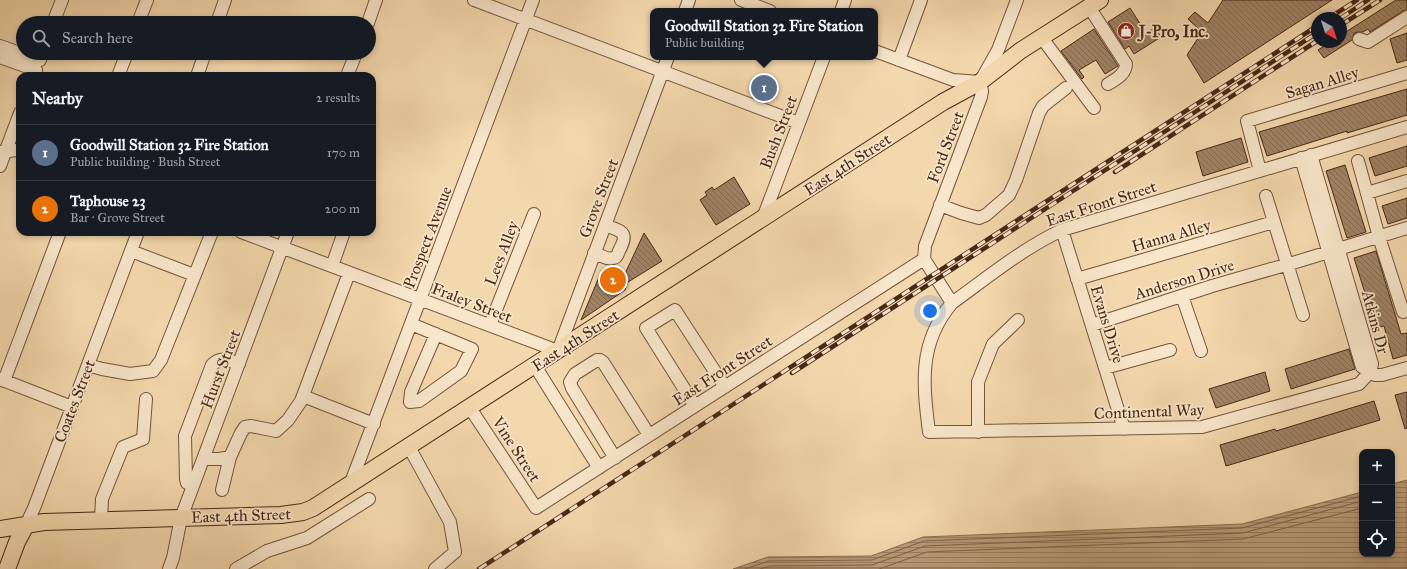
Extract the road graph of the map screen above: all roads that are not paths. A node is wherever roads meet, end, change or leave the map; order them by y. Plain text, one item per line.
1 (62, 0) edge
2 (147, 0) edge
3 (225, 0) edge
4 (376, 0) edge
5 (474, 0) edge
6 (533, 0) edge
7 (741, 0) edge
8 (922, 0) edge
9 (1015, 1) edge
10 (1095, 4) edge
11 (762, 8) edge
12 (56, 16) edge
13 (141, 16) edge
14 (219, 16) edge
15 (370, 16) edge
16 (1407, 17) edge
17 (526, 20) junction
18 (1042, 38) junction
19 (1359, 39) dead end
20 (0, 46) edge
21 (878, 51) edge
22 (16, 54) edge
23 (0, 57) edge
24 (28, 60) edge
25 (124, 60) edge
26 (203, 60) edge
27 (354, 60) edge
28 (667, 60) edge
29 (823, 60) edge
30 (899, 60) junction
31 (38, 65) edge
32 (120, 72) edge
33 (198, 72) edge
34 (349, 72) edge
35 (662, 72) junction
36 (1407, 73) edge
37 (980, 82) junction
38 (1108, 84) dead end
39 (1066, 88) dead end
40 (1094, 108) dead end
41 (16, 122) edge
42 (799, 123) junction
43 (1407, 127) edge
44 (16, 150) edge
45 (3, 152) edge
46 (1306, 157) junction
47 (1358, 161) dead end
48 (0, 166) edge
49 (1260, 171) junction
50 (1407, 181) edge
51 (1367, 193) junction
52 (1266, 196) dead end
53 (940, 205) junction
54 (534, 214) dead end
55 (763, 218) junction
56 (1274, 222) junction
57 (605, 225) junction
58 (1407, 228) edge
59 (1062, 230) junction
60 (58, 236) edge
61 (137, 236) edge
62 (210, 236) edge
63 (251, 236) edge
64 (286, 236) edge
65 (343, 236) edge
66 (1379, 237) junction
67 (282, 248) junction
68 (131, 251) junction
69 (1334, 251) junction
70 (594, 253) junction
71 (924, 259) junction
72 (1287, 265) junction
73 (332, 266) junction
74 (349, 273) junction
75 (194, 275) junction
76 (1077, 279) junction
77 (1182, 296) junction
78 (420, 299) junction
79 (952, 303) junction
80 (1403, 312) dead end
81 (1303, 315) dead end
82 (1018, 320) dead end
83 (411, 324) junction
84 (490, 325) junction
85 (1092, 325) junction
86 (436, 334) junction
87 (1170, 350) dead end
88 (558, 351) junction
89 (1201, 352) dead end
90 (239, 364) junction
91 (88, 365) junction
92 (535, 366) junction
93 (1105, 368) junction
94 (1407, 368) edge
95 (1370, 372) junction
96 (2, 380) edge
97 (724, 387) junction
98 (303, 396) junction
99 (146, 399) dead end
100 (695, 406) junction
101 (72, 407) junction
102 (470, 408) junction
103 (374, 424) junction
104 (1124, 429) junction
105 (929, 432) joint
106 (978, 432) junction
107 (649, 436) junction
108 (409, 447) junction
109 (230, 457) junction
110 (615, 458) junction
111 (203, 459) junction
112 (599, 468) junction
113 (350, 485) junction
114 (192, 486) junction
115 (222, 490) dead end
116 (369, 499) dead end
117 (536, 508) joint
118 (181, 518) junction
119 (101, 520) junction
120 (26, 525) junction
121 (0, 529) edge
122 (7, 569) edge
123 (169, 569) edge
124 (236, 569) edge
125 (435, 569) edge

1 - 12 street
2 - 13 street
3 - 14 street
4 - 15 street
5 - 17 street
6 - 17 street, Prospect Avenue
7 - 11 street
8 - 30 street
9 - 37 street, Ford Street
10 - 18 main road, East 4th Street
10 - 38 street
16 - 19 street
17 - 35 street
17 - 78 street, Prospect Avenue
18 - 37 main road, East 4th Street
18 - 40 street
20 - 22 street
21 - 30 street
23 - 31 street
24 - 31 street
25 - 32 street
26 - 33 street
27 - 34 street
28 - 35 street, Grove Street
29 - 42 street, Bush Street
30 - 37 street
35 - 42 street
35 - 57 street, Grove Street
36 - 49 street, Sagan Alley
37 - 53 street, Ford Street
37 - 55 main road, East 4th Street
39 - 53 street
41 - 45 street
42 - 55 street, Bush Street
43 - 46 street, East Front Street
44 - 45 street
45 - 48 street
46 - 49 street, East Front Street
46 - 69 street, Atkins Dr
47 - 51 street
49 - 59 street, East Front Street
50 - 51 street
51 - 66 street
52 - 56 street
53 - 71 street, Ford Street
54 - 84 street, Lees Alley
55 - 88 main road, East 4th Street
56 - 72 street
56 - 76 street, Hanna Alley
57 - 70 street, Grove Street
57 - 70 street
58 - 66 street
59 - 76 street, Evans Drive
59 - 79 street, East Front Street
60 - 96 street
61 - 68 street, Coates Street
62 - 75 street
63 - 67 street, Fraley Street
64 - 67 street, Hurst Street
65 - 73 street
66 - 69 street
66 - 80 street
67 - 73 street, Fraley Street
67 - 90 street, Hurst Street
68 - 75 street
68 - 91 street, Coates Street
69 - 72 street, Anderson Drive
69 - 95 street, Atkins Dr
70 - 88 street, Grove Street
71 - 79 street
71 - 97 street, East Front Street
72 - 77 street, Anderson Drive
72 - 81 street
73 - 74 street, Fraley Street
74 - 78 street, Fraley Street
74 - 98 street
75 - 91 street
76 - 85 street, Evans Drive
77 - 85 street, Anderson Drive
77 - 89 street
78 - 83 street, Prospect Avenue
78 - 84 street, Fraley Street
79 - 105 street, East Front Street
82 - 106 street
83 - 86 street
83 - 103 street, Prospect Avenue
84 - 88 street, Fraley Street
85 - 93 street, Evans Drive
86 - 86 street
87 - 93 street
88 - 92 main road, East 4th Street
90 - 111 street, Hurst Street
90 - 114 street
91 - 101 street, Coates Street
92 - 102 main road, East 4th Street
92 - 112 street
93 - 104 street, Evans Drive
94 - 95 street
95 - 104 street, Continental Way
96 - 101 street
97 - 100 street, East Front Street
97 - 100 street
98 - 103 street
98 - 109 street
99 - 119 street
100 - 107 street, East Front Street
101 - 120 street, Coates Street
102 - 108 main road, East 4th Street
102 - 117 street, Vine Street
103 - 113 street, Prospect Avenue
104 - 106 street, Continental Way
105 - 106 street, Continental Way
107 - 110 street, East Front Street
107 - 110 street
108 - 113 main road, East 4th Street
108 - 125 street
109 - 111 street
109 - 115 street
110 - 112 street, East Front Street
111 - 114 street, Hurst Street
112 - 117 street, East Front Street
113 - 118 main road, East 4th Street
114 - 118 street, Hurst Street
116 - 124 street
118 - 119 main road, East 4th Street
118 - 123 street, Hurst Street
119 - 120 main road, East 4th Street
120 - 121 main road, East 4th Street
120 - 122 main road, Coates Street

